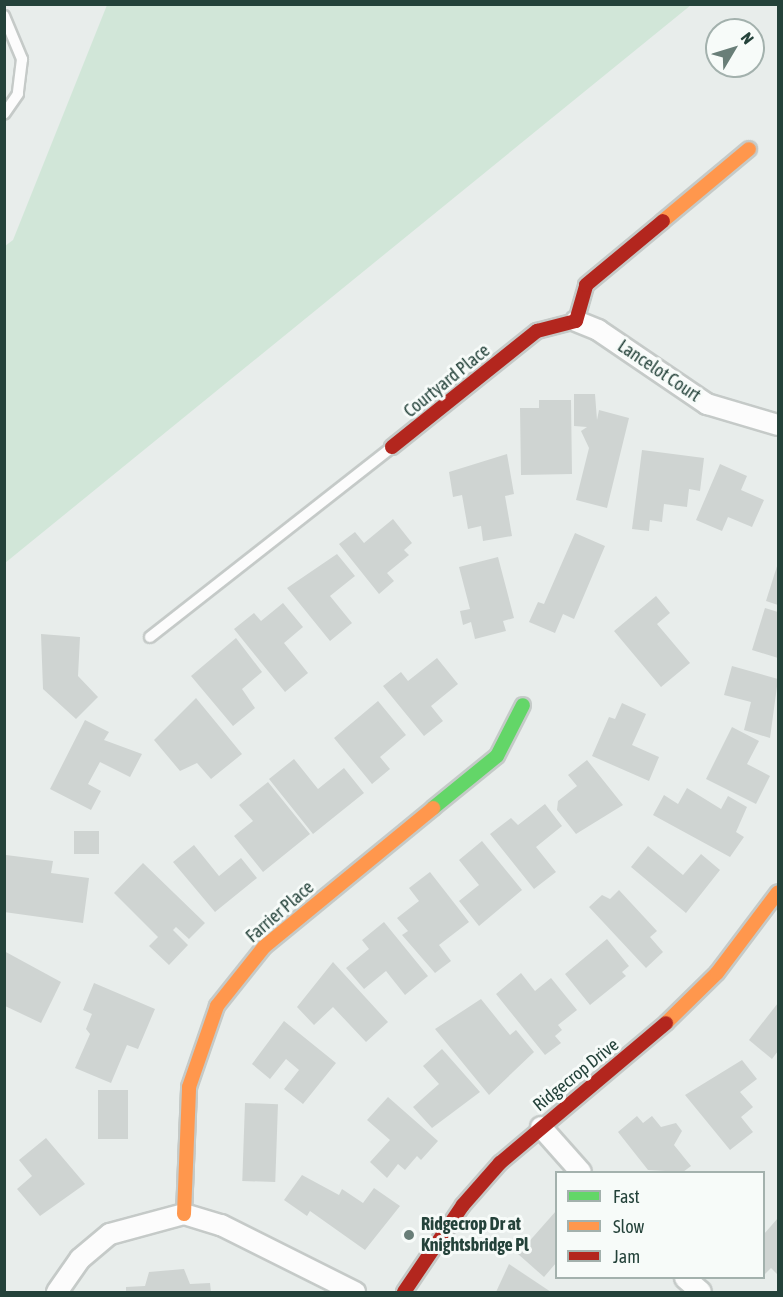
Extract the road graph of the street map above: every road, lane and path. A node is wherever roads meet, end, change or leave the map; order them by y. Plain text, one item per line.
1 (4, 16) edge
2 (4, 114) edge
3 (749, 148) dead end
4 (576, 321) junction
5 (778, 425) edge
6 (392, 447) joint
7 (150, 637) dead end
8 (523, 705) dead end
9 (778, 891) edge
10 (541, 1127) junction
11 (580, 1171) edge
12 (184, 1214) junction
13 (686, 1279) edge
14 (57, 1293) edge
15 (356, 1293) edge
16 (404, 1293) edge
17 (701, 1293) edge

1 - 2 lane
3 - 4 street
4 - 5 street, Lancelot Court
4 - 6 street, Courtyard Place
6 - 7 lane, Courtyard Place
8 - 12 street, Farrier Place
9 - 10 street, Ridgecrop Drive
10 - 11 street
10 - 16 street, Ridgecrop Drive
12 - 14 street
12 - 15 street
13 - 17 street

